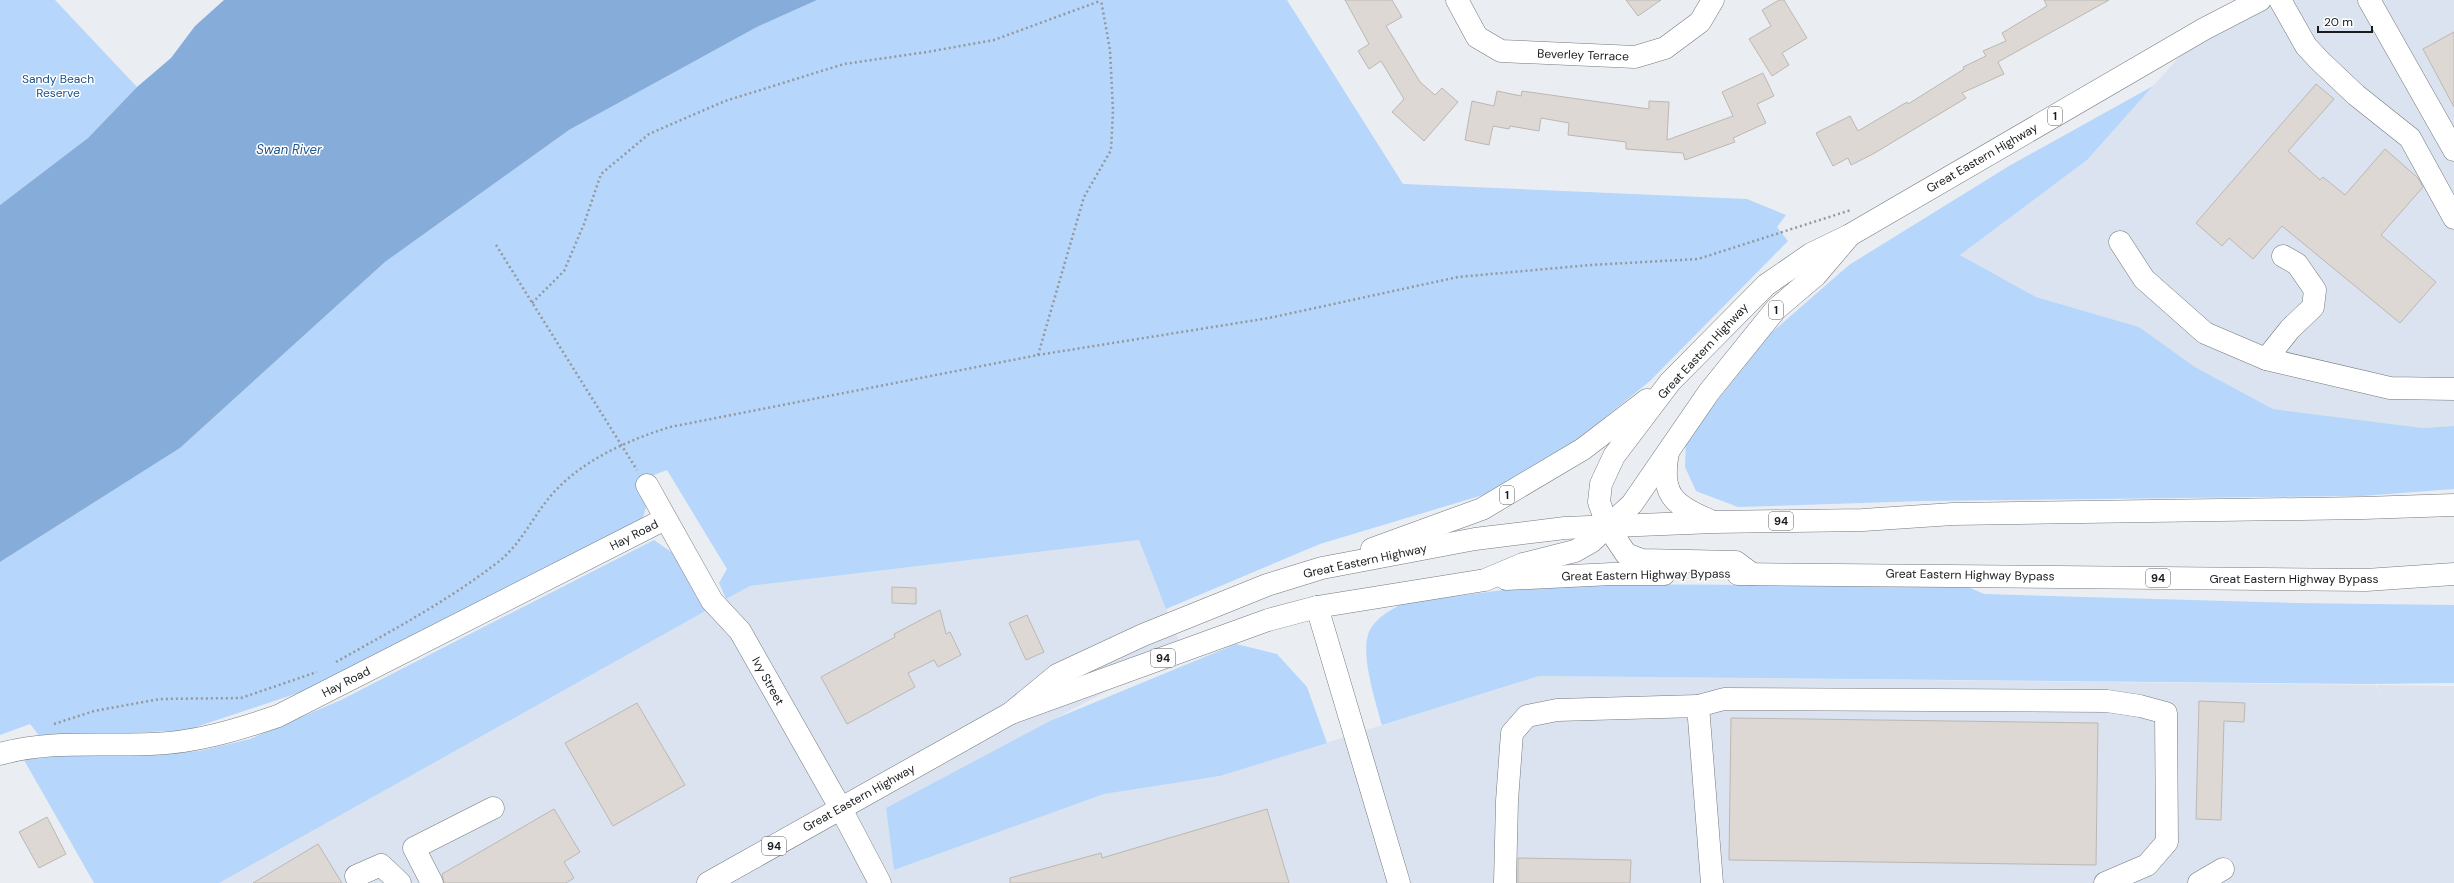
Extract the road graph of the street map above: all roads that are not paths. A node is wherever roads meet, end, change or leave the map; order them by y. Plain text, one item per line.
1 (1457, 0) edge
2 (1713, 0) edge
3 (2260, 0) edge
4 (2280, 0) edge
5 (2370, 0) edge
6 (2454, 150) edge
7 (2454, 218) edge
8 (1850, 235) junction
9 (2120, 242) dead end
10 (2283, 256) dead end
11 (2266, 359) junction
12 (1670, 382) junction
13 (2454, 389) edge
14 (1668, 451) junction
15 (647, 485) road end
16 (2454, 504) edge
17 (665, 519) junction
18 (1714, 522) junction
19 (1608, 527) junction
20 (1322, 568) junction
21 (1752, 574) junction
22 (2454, 574) edge
23 (1485, 580) junction
24 (1316, 607) junction
25 (1698, 706) junction
26 (1011, 713) junction
27 (0, 754) edge
28 (494, 808) dead end
29 (841, 809) junction
30 (2223, 869) dead end
31 (356, 876) dead end
32 (400, 883) edge
33 (432, 883) edge
34 (708, 883) edge
35 (880, 883) edge
36 (1399, 883) edge
37 (1505, 883) edge
38 (1712, 883) edge
39 (2105, 883) edge
40 (2199, 883) edge

1 - 2 main road, Beverley Terrace
3 - 8 main road, Great Eastern Highway / 1
4 - 7 main road
5 - 6 main road
8 - 12 main road, Great Eastern Highway / 1
8 - 14 main road, Great Eastern Highway / 1
9 - 11 main road
10 - 11 main road
11 - 13 main road
12 - 19 main road, Great Eastern Highway
12 - 20 main road, 1
14 - 18 main road
14 - 19 main road, Great Eastern Highway / 1
15 - 17 main road, Ivy Street
16 - 18 main road, 94
17 - 27 main road, Hay Road
17 - 29 main road, Ivy Street
18 - 19 main road, 94
19 - 20 main road, Great Eastern Highway / 94
19 - 21 main road, Great Eastern Highway
19 - 23 main road, Great Eastern Highway / 1
20 - 26 main road, Great Eastern Highway / 94
21 - 22 main road, Great Eastern Highway Bypass / 94
21 - 23 main road, Great Eastern Highway Bypass / 94
23 - 24 main road, Great Eastern Highway / 94
24 - 26 main road, Great Eastern Highway / 94
24 - 36 main road
25 - 37 main road
25 - 38 main road
25 - 39 main road
26 - 29 main road, Great Eastern Highway / 94
28 - 33 main road
29 - 34 main road, Great Eastern Highway / 94
29 - 35 main road, Ivy Street
30 - 40 main road
31 - 32 main road

